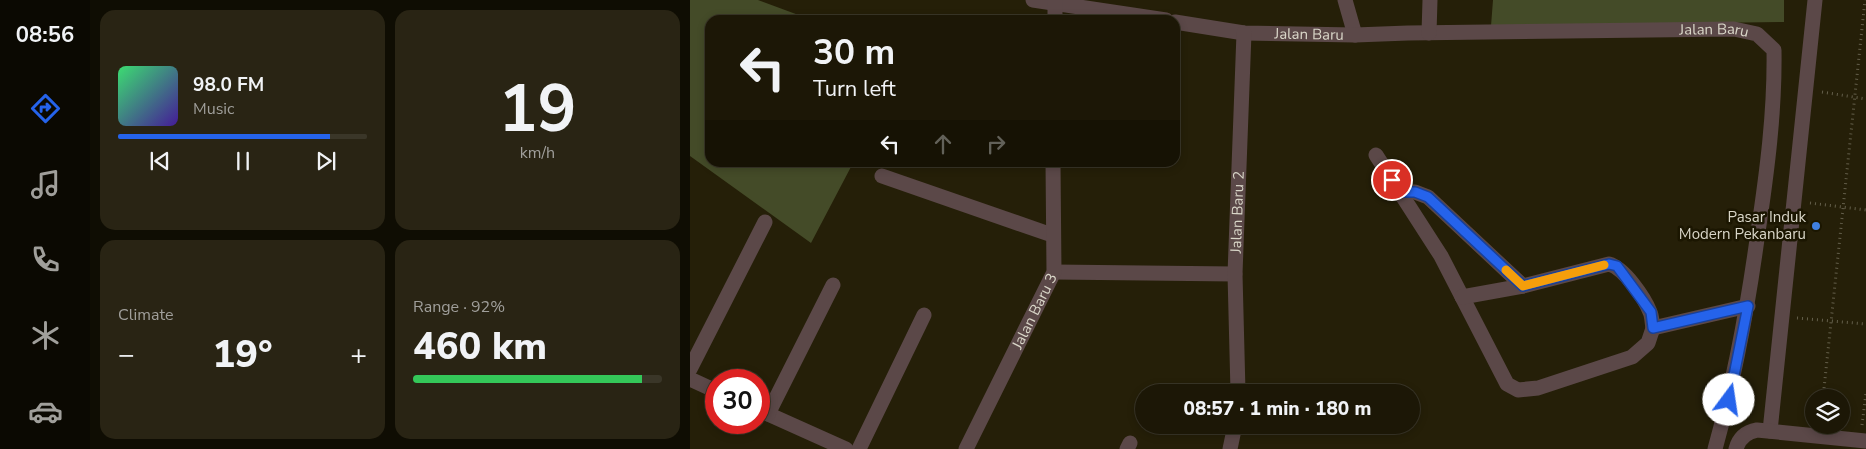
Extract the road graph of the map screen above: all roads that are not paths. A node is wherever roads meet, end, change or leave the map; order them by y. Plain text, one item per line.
1 (1033, 0) edge
2 (1345, 0) edge
3 (1430, 0) edge
4 (1816, 0) edge
5 (1055, 2) junction
6 (1055, 15) edge
7 (1135, 15) edge
8 (1180, 23) edge
9 (1244, 33) junction
10 (1429, 33) junction
11 (1355, 35) junction
12 (1376, 155) dead end
13 (1053, 167) edge
14 (882, 176) dead end
15 (1400, 192) junction
16 (765, 222) dead end
17 (1052, 236) junction
18 (1054, 272) junction
19 (1234, 274) junction
20 (833, 285) dead end
21 (1523, 286) junction
22 (1462, 297) junction
23 (1748, 306) junction
24 (924, 315) dead end
25 (1653, 328) junction
26 (690, 369) edge
27 (690, 379) edge
28 (1238, 384) edge
29 (705, 386) edge
30 (770, 399) edge
31 (770, 415) edge
32 (1770, 431) junction
33 (1233, 434) edge
34 (1863, 441) edge
35 (846, 449) edge
36 (859, 449) edge
37 (966, 449) edge
38 (1230, 449) edge
39 (1715, 449) edge
40 (1736, 449) edge

1 - 5 street
2 - 11 street
3 - 10 street
4 - 32 street
5 - 6 street
5 - 7 street
8 - 9 street, Jalan Baru
9 - 11 street, Jalan Baru
9 - 19 street, Jalan Baru 2
10 - 11 street, Jalan Baru
10 - 23 street, Jalan Baru
12 - 15 street
13 - 17 street, Jalan Baru 3
14 - 17 street
15 - 21 street
15 - 22 street
16 - 26 street
17 - 18 street, Jalan Baru 3
18 - 19 street
18 - 37 street, Jalan Baru 3
19 - 28 street, Jalan Baru 2
20 - 30 street
21 - 22 street
21 - 25 street
22 - 25 street
23 - 25 street
23 - 39 street, Jalan Baru
24 - 36 street
27 - 29 street
31 - 35 street
32 - 34 street
32 - 40 street
33 - 38 street

